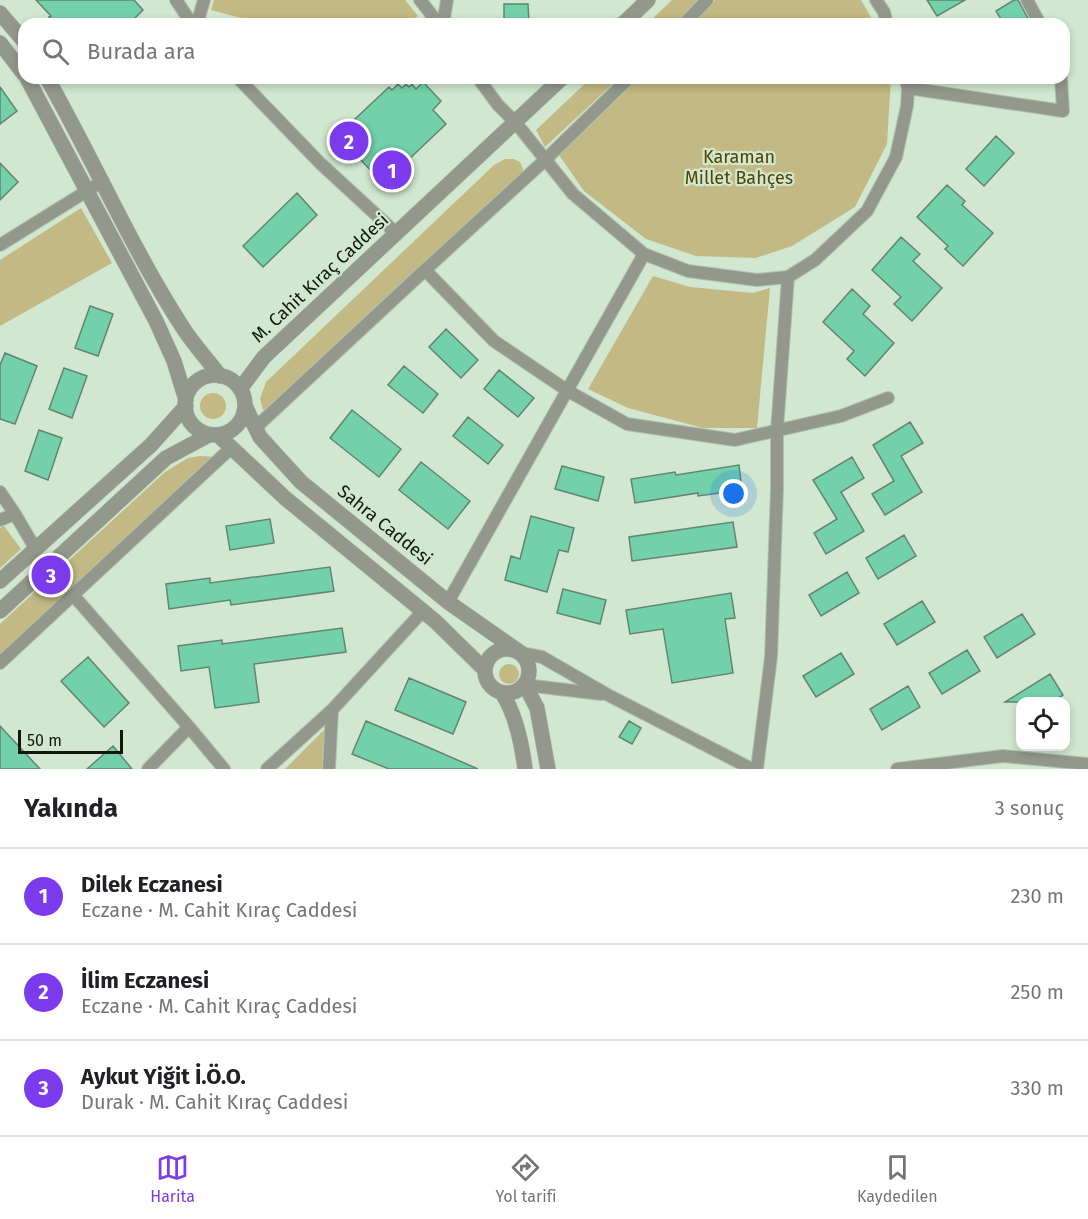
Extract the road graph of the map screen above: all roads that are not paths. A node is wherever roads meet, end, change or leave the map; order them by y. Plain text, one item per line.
1 (176, 0) edge
2 (204, 0) edge
3 (420, 0) edge
4 (447, 0) edge
5 (648, 0) edge
6 (707, 0) edge
7 (876, 0) edge
8 (1027, 0) edge
9 (0, 13) edge
10 (188, 18) edge
11 (199, 18) edge
12 (436, 18) edge
13 (442, 18) edge
14 (629, 18) edge
15 (690, 18) edge
16 (886, 18) edge
17 (1037, 18) edge
18 (18, 34) edge
19 (0, 43) edge
20 (18, 66) edge
21 (30, 84) edge
22 (50, 84) edge
23 (244, 84) edge
24 (482, 84) edge
25 (555, 84) edge
26 (623, 84) edge
27 (906, 84) edge
28 (912, 84) edge
29 (1061, 84) edge
30 (516, 123) junction
31 (545, 160) junction
32 (103, 181) junction
33 (87, 190) junction
34 (397, 234) junction
35 (0, 245) edge
36 (644, 254) junction
37 (425, 270) junction
38 (788, 277) junction
39 (220, 376) junction
40 (240, 389) junction
41 (568, 391) junction
42 (888, 398) dead end
43 (186, 403) junction
44 (245, 406) junction
45 (255, 428) junction
46 (777, 430) junction
47 (214, 435) junction
48 (231, 448) junction
49 (0, 492) edge
50 (15, 514) junction
51 (0, 520) edge
52 (35, 548) junction
53 (0, 581) edge
54 (73, 595) junction
55 (448, 602) junction
56 (0, 611) edge
57 (423, 612) junction
58 (521, 653) junction
59 (0, 663) edge
60 (485, 670) junction
61 (525, 685) junction
62 (502, 693) junction
63 (608, 695) junction
64 (332, 710) junction
65 (189, 727) junction
66 (966, 764) edge
67 (1088, 764) edge
68 (148, 769) edge
69 (224, 769) edge
70 (267, 769) edge
71 (329, 769) edge
72 (525, 769) edge
73 (548, 769) edge
74 (751, 769) edge
75 (757, 769) edge
76 (897, 769) edge

1 - 10 street
2 - 11 street
3 - 12 street
4 - 13 street
5 - 14 street
6 - 15 street
7 - 16 street
8 - 17 street
9 - 18 street
19 - 20 street
21 - 33 street
22 - 32 street
23 - 34 street
24 - 30 street
25 - 30 street, M. Cahit Kıraç Caddesi
26 - 31 street
27 - 38 street
28 - 29 street
30 - 31 street
30 - 34 street, M. Cahit Kıraç Caddesi
31 - 36 street
31 - 37 street
32 - 33 street
32 - 39 street
33 - 35 street
33 - 43 street
34 - 40 street, M. Cahit Kıraç Caddesi
36 - 38 street
36 - 41 street
37 - 41 street
37 - 45 street
38 - 46 street
39 - 40 street
39 - 43 street
40 - 44 street
41 - 46 street
41 - 55 street
42 - 46 street
43 - 47 street
43 - 52 street
44 - 45 street, Sahra Caddesi
44 - 47 street
45 - 55 street, Sahra Caddesi
46 - 75 street
47 - 48 street
47 - 56 street
48 - 54 street
48 - 57 street
49 - 50 street
50 - 51 street
50 - 52 street
52 - 53 street
54 - 59 street
54 - 65 street
55 - 58 street, Sahra Caddesi
57 - 60 street
57 - 64 street
58 - 60 street
58 - 61 street
58 - 63 street
60 - 62 street
61 - 62 street
61 - 63 street
61 - 73 street
62 - 72 street
63 - 74 street
64 - 70 street
64 - 71 street
65 - 68 street
65 - 69 street
66 - 67 street
66 - 76 street

